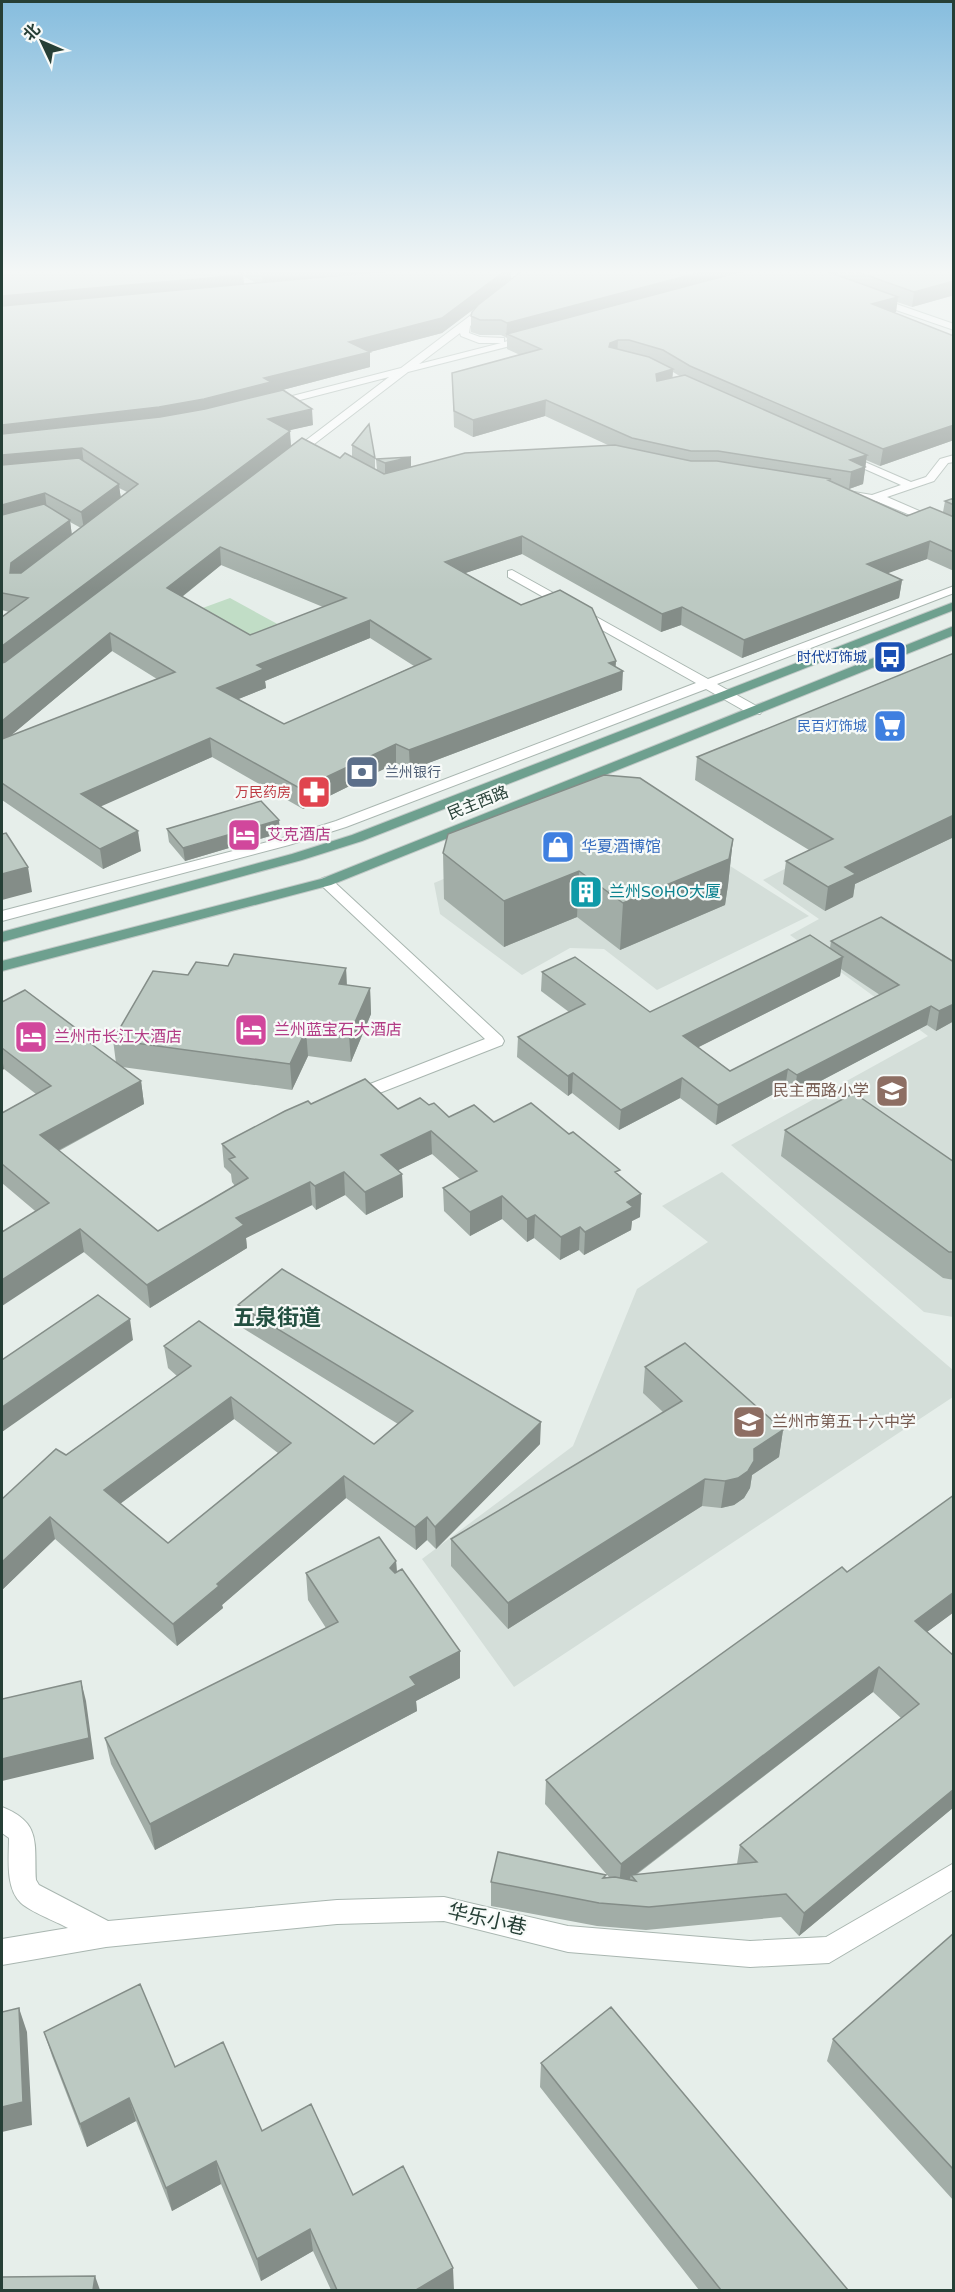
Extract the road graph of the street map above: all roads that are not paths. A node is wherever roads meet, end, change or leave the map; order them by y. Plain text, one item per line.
1 (381, 377) edge
2 (396, 377) edge
3 (278, 403) junction
4 (258, 408) edge
5 (349, 413) junction
6 (836, 452) edge
7 (954, 458) edge
8 (282, 464) edge
9 (910, 485) junction
10 (828, 491) edge
11 (877, 497) junction
12 (954, 530) edge
13 (512, 574) dead end
14 (954, 589) edge
15 (954, 606) edge
16 (954, 630) edge
17 (708, 683) junction
18 (727, 694) junction
19 (755, 711) junction
20 (326, 882) junction
21 (2, 916) edge
22 (2, 937) edge
23 (2, 966) edge
24 (337, 1103) edge
25 (2, 1819) edge
26 (954, 1875) edge
27 (106, 1935) junction
28 (2, 1952) edge

1 - 3 street
2 - 5 street
3 - 4 street
3 - 5 street
5 - 8 street
6 - 9 street
7 - 9 street
9 - 11 street
10 - 11 street
11 - 12 street
13 - 17 street
14 - 17 street, 民主西路
15 - 18 main road, 民主西路
16 - 19 main road, 民主西路
17 - 18 street
17 - 21 street, 民主西路
18 - 19 street
18 - 22 main road, 民主西路
19 - 20 main road, 民主西路
20 - 23 main road, 民主西路
20 - 24 street
25 - 27 street
26 - 27 street, 华乐小巷
27 - 28 street, 华乐小巷

